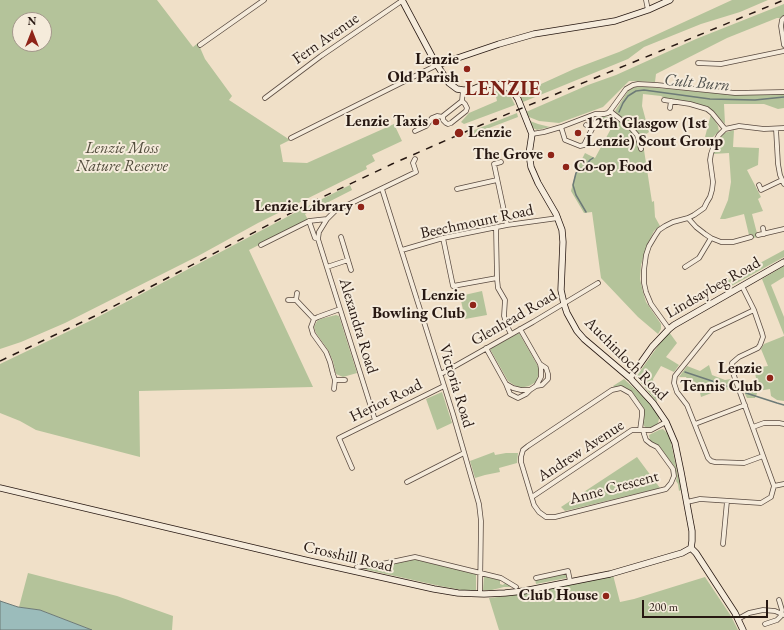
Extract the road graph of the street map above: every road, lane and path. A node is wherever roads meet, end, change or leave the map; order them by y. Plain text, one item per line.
1 (264, 0) edge
2 (403, 0) edge
3 (646, 0) edge
4 (670, 0) edge
5 (648, 10) junction
6 (784, 18) edge
7 (200, 45) dead end
8 (784, 45) edge
9 (784, 51) edge
10 (698, 63) dead end
11 (437, 65) junction
12 (463, 90) junction
13 (784, 92) edge
14 (265, 98) dead end
15 (664, 100) dead end
16 (462, 101) junction
17 (671, 101) junction
18 (670, 108) dead end
19 (610, 111) junction
20 (443, 117) junction
21 (596, 121) dead end
22 (586, 125) dead end
23 (561, 127) junction
24 (593, 128) junction
25 (784, 128) edge
26 (725, 129) junction
27 (776, 129) junction
28 (415, 131) dead end
29 (532, 134) junction
30 (291, 138) dead end
31 (641, 149) dead end
32 (415, 159) dead end
33 (501, 162) dead end
34 (497, 180) junction
35 (783, 182) edge
36 (759, 184) dead end
37 (457, 188) dead end
38 (382, 189) junction
39 (558, 218) junction
40 (688, 218) junction
41 (327, 219) junction
42 (309, 221) junction
43 (507, 225) junction
44 (496, 228) junction
45 (763, 228) dead end
46 (784, 229) edge
47 (764, 234) junction
48 (758, 236) dead end
49 (341, 237) dead end
50 (751, 237) dead end
51 (443, 238) junction
52 (711, 238) junction
53 (318, 239) junction
54 (261, 245) dead end
55 (402, 250) junction
56 (348, 260) junction
57 (784, 262) edge
58 (327, 267) junction
59 (685, 267) dead end
60 (351, 270) dead end
61 (497, 278) junction
62 (598, 282) dead end
63 (742, 286) junction
64 (297, 293) dead end
65 (288, 300) dead end
66 (296, 300) junction
67 (564, 304) junction
68 (340, 310) junction
69 (754, 310) junction
70 (314, 319) junction
71 (520, 329) junction
72 (668, 329) junction
73 (511, 334) junction
74 (486, 348) junction
75 (540, 364) junction
76 (441, 374) junction
77 (630, 378) junction
78 (336, 380) junction
79 (345, 380) dead end
80 (506, 384) junction
81 (444, 386) junction
82 (536, 386) junction
83 (334, 389) dead end
84 (530, 390) junction
85 (745, 406) junction
86 (375, 420) junction
87 (666, 422) junction
88 (695, 424) junction
89 (784, 424) edge
90 (753, 428) junction
91 (642, 430) junction
92 (464, 453) junction
93 (763, 456) junction
94 (352, 468) dead end
95 (407, 482) dead end
96 (784, 484) edge
97 (774, 486) junction
98 (0, 488) edge
99 (532, 497) junction
100 (726, 501) junction
101 (687, 502) junction
102 (723, 544) dead end
103 (691, 548) junction
104 (357, 567) dead end
105 (480, 572) junction
106 (536, 578) dead end
107 (570, 581) junction
108 (516, 587) dead end
109 (480, 594) junction
110 (779, 600) dead end
111 (783, 614) edge
112 (738, 619) junction
113 (765, 624) dead end
114 (743, 630) edge

1 - 7 street
2 - 11 main road
2 - 14 street, Fern Avenue
3 - 5 street
4 - 5 main road
5 - 11 main road
6 - 8 street
9 - 10 street
11 - 12 main road
11 - 30 street
12 - 16 street
12 - 29 main road
13 - 19 street
15 - 17 street
16 - 20 street
16 - 20 street
17 - 18 street
17 - 26 street
19 - 23 street
19 - 31 street
20 - 28 street
21 - 24 street
22 - 24 street
23 - 24 street
23 - 29 street
25 - 27 street
26 - 27 street
26 - 40 street
27 - 35 street
29 - 39 main road, Auchinloch Road
32 - 38 street
33 - 34 street
34 - 37 street
34 - 43 street
35 - 36 street
38 - 41 street
38 - 55 street, Victoria Road
39 - 43 street, Beechmount Road
39 - 67 main road, Auchinloch Road
40 - 52 street
40 - 72 street
41 - 42 street
41 - 53 street
42 - 53 street, Alexandra Road
42 - 54 street
43 - 44 street, Beechmount Road
44 - 51 street, Beechmount Road
44 - 61 street
45 - 47 street
46 - 47 street
47 - 48 street
49 - 56 street
50 - 52 street
51 - 55 street, Beechmount Road
51 - 61 street
52 - 59 street
53 - 58 street, Alexandra Road
55 - 76 street, Victoria Road
56 - 58 street
56 - 60 street
57 - 63 main road, Lindsaybeg Road
58 - 68 street, Alexandra Road
61 - 73 street
62 - 67 street, Glenhead Road
63 - 69 street
63 - 72 main road, Lindsaybeg Road
64 - 66 street
65 - 66 street
66 - 70 street
67 - 71 street, Glenhead Road
67 - 77 main road, Auchinloch Road
68 - 70 street
68 - 86 street, Alexandra Road
69 - 85 street
69 - 88 street
70 - 78 street
71 - 73 street, Glenhead Road
71 - 75 street
72 - 77 main road, Lindsaybeg Road
73 - 74 street, Glenhead Road
74 - 76 street, Glenhead Road
74 - 80 street
75 - 82 street
75 - 82 street
76 - 81 street, Victoria Road
77 - 87 main road, Auchinloch Road
78 - 79 street
78 - 83 street
80 - 84 street
80 - 84 street
81 - 86 street, Heriot Road
81 - 92 street, Victoria Road
82 - 84 street
85 - 88 street
85 - 90 street
86 - 94 street, Heriot Road
87 - 91 street, Andrew Avenue
87 - 101 main road, Auchinloch Road
88 - 93 street
89 - 90 street
90 - 93 street
91 - 99 street, Andrew Avenue
91 - 99 street, Anne Crescent
91 - 99 street, Anne Crescent
92 - 95 street
92 - 105 street, Victoria Road
93 - 97 street
96 - 97 street
97 - 100 street
98 - 109 main road, Crosshill Road
100 - 101 street
100 - 102 street
101 - 103 main road, Auchinloch Road
103 - 107 main road, Crosshill Road
103 - 112 main road
104 - 105 street, Crosshill Road
105 - 108 street, Crosshill Road
105 - 109 street, Victoria Road
106 - 107 street
107 - 109 main road, Crosshill Road
110 - 111 street
111 - 112 street
111 - 113 street
112 - 114 main road

